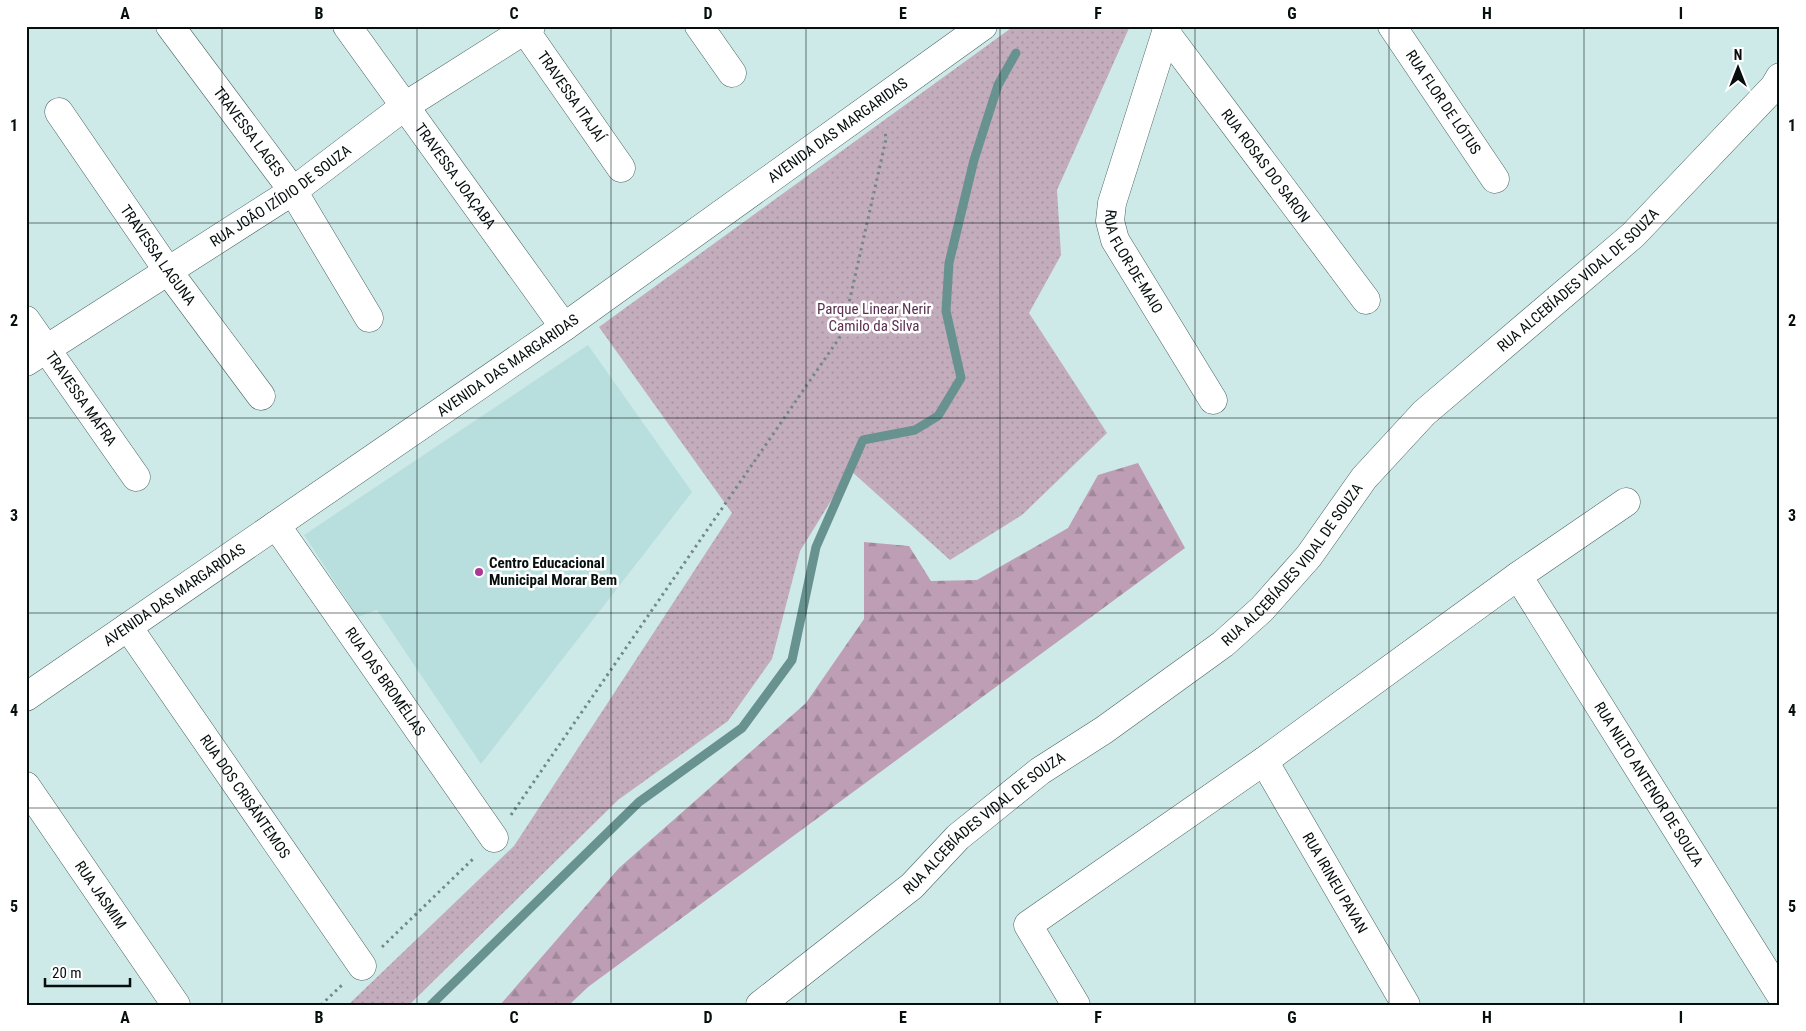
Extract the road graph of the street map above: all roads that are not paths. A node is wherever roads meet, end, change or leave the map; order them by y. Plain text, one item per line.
1 (170, 26) edge
2 (347, 26) edge
3 (699, 26) edge
4 (983, 26) edge
5 (1392, 26) edge
6 (526, 28) edge
7 (1167, 29) edge
8 (732, 73) dead end
9 (1780, 77) edge
10 (405, 106) junction
11 (59, 112) dead end
12 (621, 168) dead end
13 (1495, 179) dead end
14 (293, 191) junction
15 (168, 271) junction
16 (1366, 300) dead end
17 (369, 318) dead end
18 (26, 320) edge
19 (564, 326) junction
20 (36, 355) edge
21 (261, 396) dead end
22 (1213, 400) dead end
23 (136, 478) dead end
24 (1626, 502) dead end
25 (276, 526) junction
26 (1518, 576) junction
27 (128, 627) junction
28 (26, 697) edge
29 (1264, 761) junction
30 (26, 786) edge
31 (494, 838) road end
32 (362, 966) road end
33 (1780, 994) edge
34 (176, 1005) edge
35 (760, 1005) edge
36 (1076, 1005) edge
37 (1406, 1005) edge

1 - 14 street, TRAVESSA LAGES
2 - 10 street, TRAVESSA JOAÇABA
3 - 8 street
4 - 19 street, AVENIDA DAS MARGARIDAS
5 - 13 street, RUA FLOR DE LÓTUS
6 - 10 street, RUA JOÃO IZÍDIO DE SOUZA
6 - 12 street, TRAVESSA ITAJAÍ
7 - 16 street, RUA ROSAS DO SARON
7 - 22 street, RUA FLOR-DE-MAIO
9 - 35 street, RUA ALCEBÍADES VIDAL DE SOUZA
10 - 14 street, RUA JOÃO IZÍDIO DE SOUZA
10 - 19 street, TRAVESSA JOAÇABA
11 - 15 street, TRAVESSA LAGUNA
14 - 15 street, RUA JOÃO IZÍDIO DE SOUZA
14 - 17 street, TRAVESSA LAGES
15 - 20 street, RUA JOÃO IZÍDIO DE SOUZA
15 - 21 street, TRAVESSA LAGUNA
18 - 20 street, TRAVESSA MAFRA
19 - 25 street, AVENIDA DAS MARGARIDAS
20 - 23 street, TRAVESSA MAFRA
24 - 26 street
25 - 27 street, AVENIDA DAS MARGARIDAS
25 - 31 street, RUA DAS BROMÉLIAS
26 - 29 street
26 - 33 street, RUA NILTO ANTENOR DE SOUZA
27 - 28 street, AVENIDA DAS MARGARIDAS
27 - 32 street, RUA DOS CRISÂNTEMOS
29 - 36 street
29 - 37 street, RUA IRINEU PAVAN
30 - 34 street, RUA JASMIM

